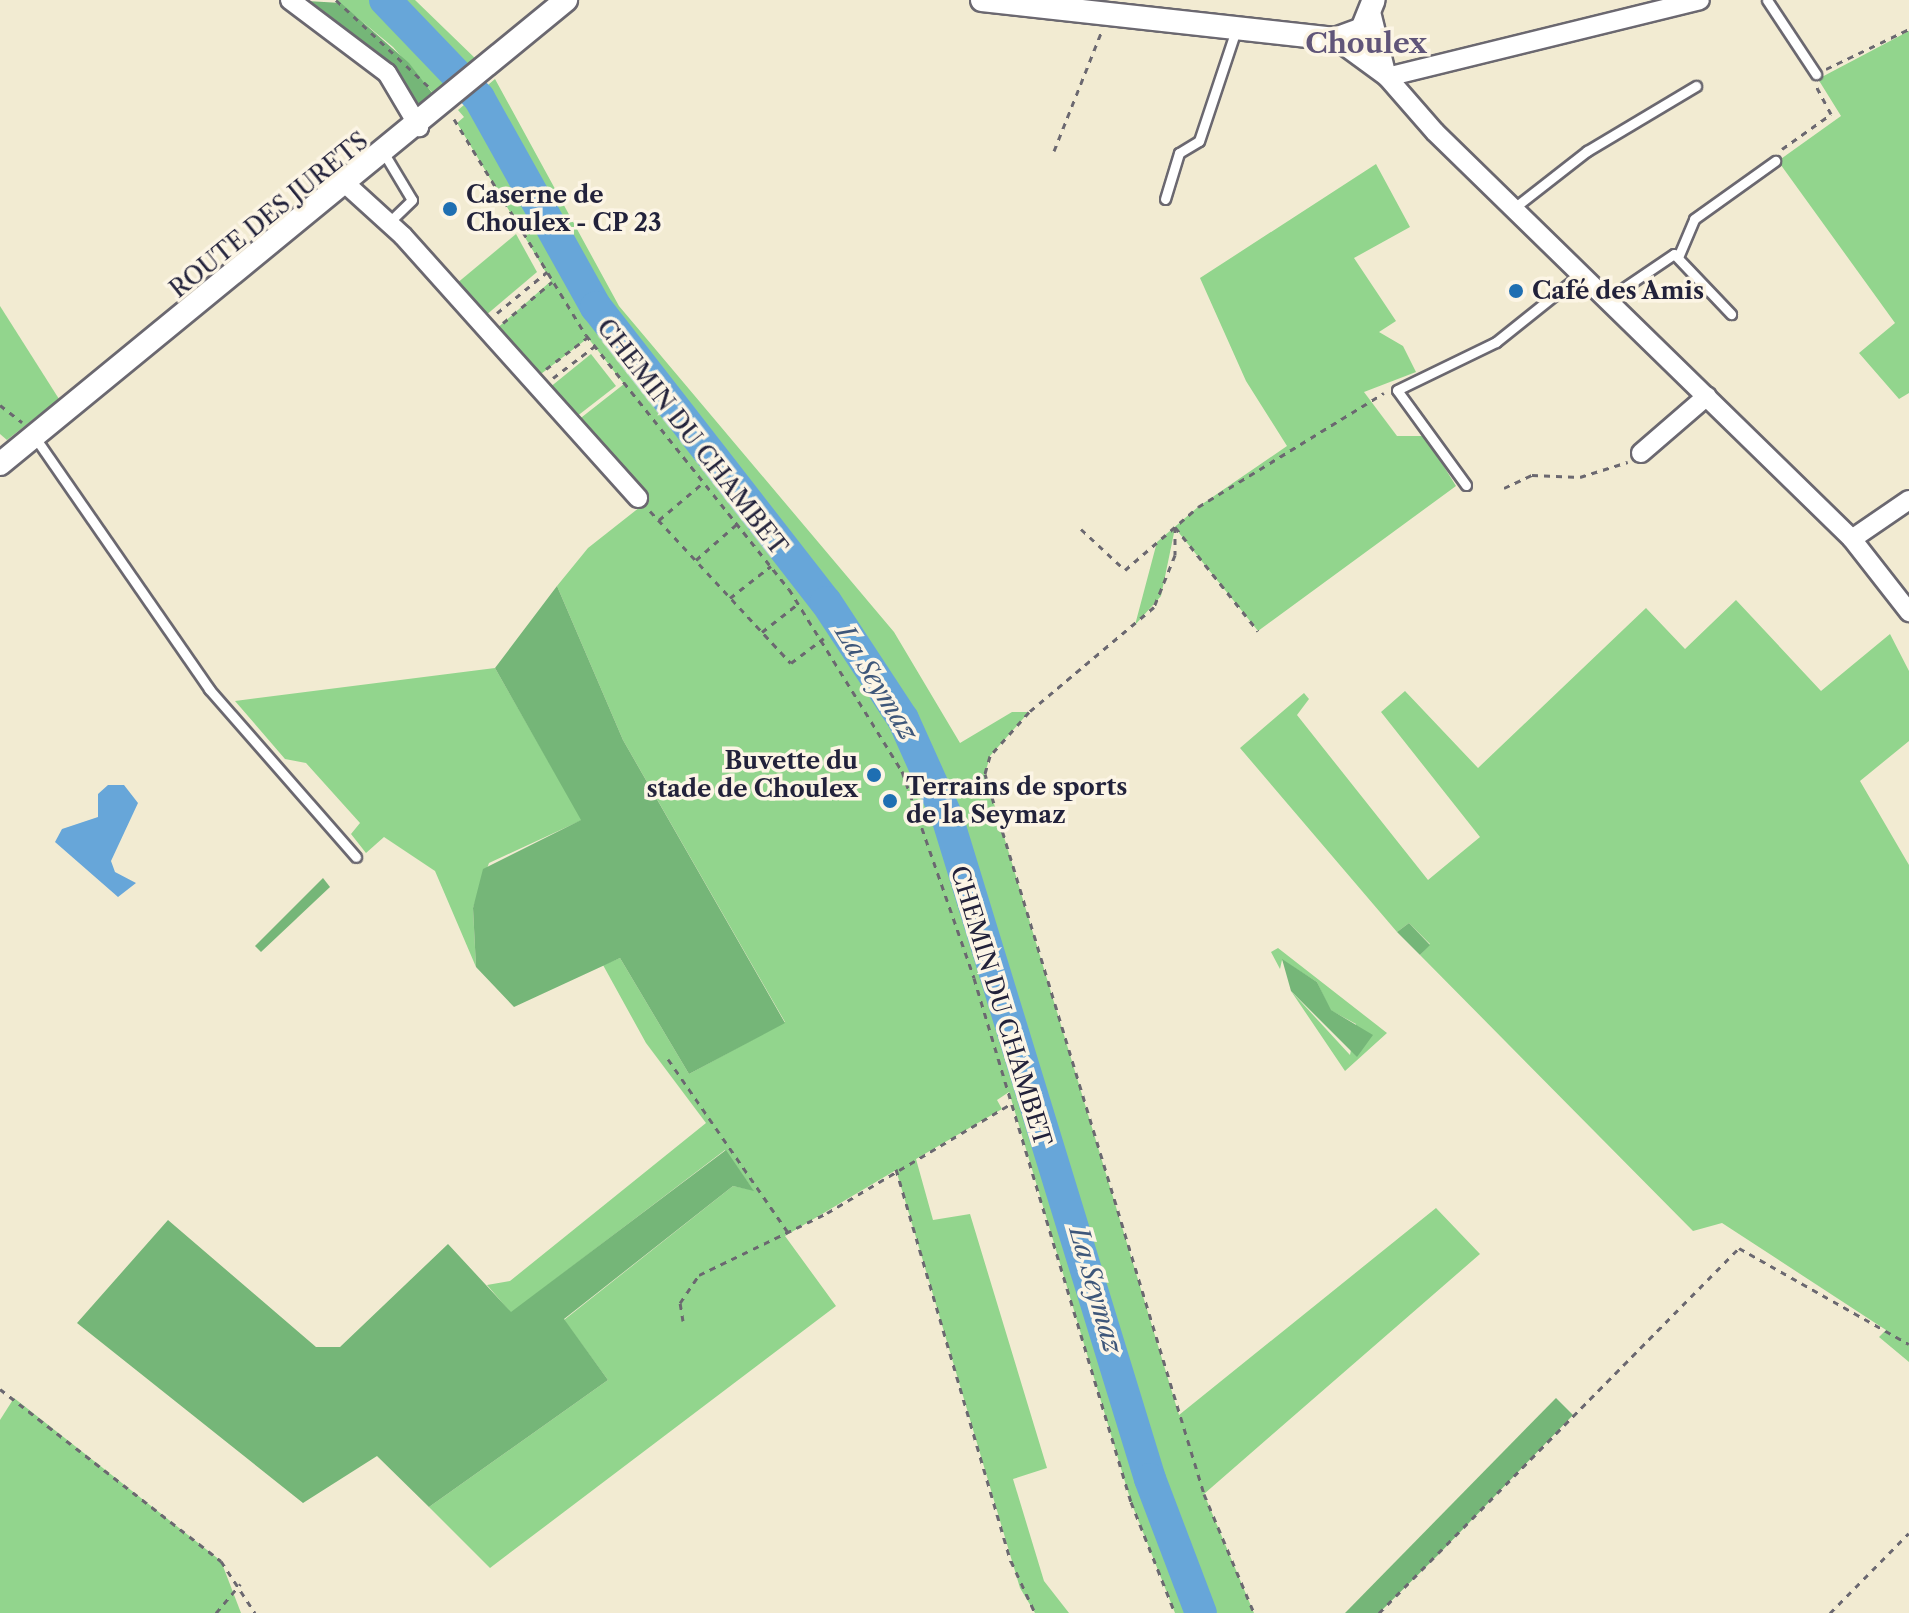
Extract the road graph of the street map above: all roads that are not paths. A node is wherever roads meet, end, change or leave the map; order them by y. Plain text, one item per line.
1 (290, 0) edge
2 (566, 0) edge
3 (982, 0) edge
4 (1700, 0) edge
5 (1767, 0) edge
6 (1370, 15) edge
7 (1235, 33) junction
8 (1335, 39) junction
9 (1816, 74) road end
10 (1387, 77) junction
11 (1696, 86) dead end
12 (419, 127) junction
13 (385, 155) junction
14 (1775, 161) road end
15 (347, 185) junction
16 (1165, 199) dead end
17 (1514, 208) junction
18 (385, 224) junction
19 (1679, 255) junction
20 (1582, 273) junction
21 (1609, 298) junction
22 (1731, 314) dead end
23 (1707, 396) junction
24 (34, 436) junction
25 (1641, 453) road end
26 (0, 464) edge
27 (1466, 485) dead end
28 (638, 498) road end
29 (1909, 500) edge
30 (1852, 539) junction
31 (1909, 612) edge
32 (356, 857) dead end

1 - 12 street
2 - 12 street, ROUTE DES JURETS
3 - 7 street
4 - 10 street
5 - 9 lane
6 - 8 street
6 - 10 street
7 - 8 street
7 - 16 lane
8 - 10 street
10 - 17 street
11 - 17 lane
12 - 13 street, ROUTE DES JURETS
13 - 15 street, ROUTE DES JURETS
13 - 18 lane
14 - 19 lane
15 - 18 street
15 - 24 street, ROUTE DES JURETS
17 - 20 street
18 - 28 street
19 - 21 lane
19 - 22 lane
20 - 21 street
20 - 27 lane
21 - 23 street
23 - 25 street
23 - 30 street
24 - 26 street, ROUTE DES JURETS
24 - 32 lane
29 - 30 street
30 - 31 street

